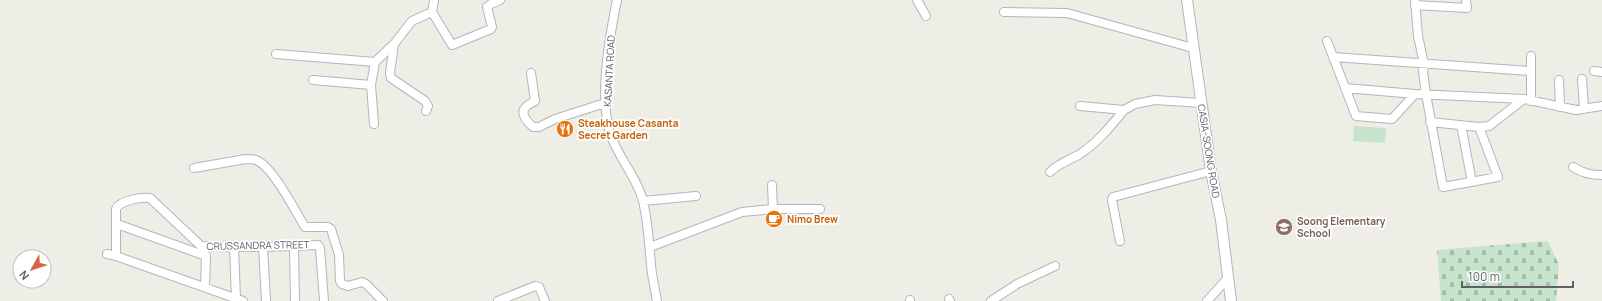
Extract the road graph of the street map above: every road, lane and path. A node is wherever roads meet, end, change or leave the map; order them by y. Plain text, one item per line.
1 (434, 0) edge
2 (500, 0) edge
3 (617, 0) edge
4 (917, 0) edge
5 (1187, 0) edge
6 (1466, 0) edge
7 (1415, 2) edge
8 (432, 12) junction
9 (1004, 12) dead end
10 (926, 16) dead end
11 (1327, 41) dead end
12 (394, 44) junction
13 (1193, 48) junction
14 (276, 54) dead end
15 (1532, 56) dead end
16 (1333, 57) junction
17 (376, 62) junction
18 (1424, 64) junction
19 (1531, 71) junction
20 (531, 73) dead end
21 (1582, 79) dead end
22 (312, 80) dead end
23 (1559, 80) dead end
24 (371, 85) junction
25 (1345, 88) junction
26 (1415, 94) junction
27 (1426, 94) junction
28 (1527, 100) junction
29 (605, 103) junction
30 (1201, 103) junction
31 (1080, 106) dead end
32 (1602, 106) edge
33 (1560, 107) junction
34 (1584, 109) junction
35 (1124, 110) junction
36 (426, 111) dead end
37 (1430, 122) junction
38 (374, 124) dead end
39 (1461, 125) junction
40 (1479, 127) junction
41 (1573, 167) dead end
42 (194, 168) dead end
43 (1050, 172) dead end
44 (1211, 172) junction
45 (1602, 175) edge
46 (1472, 182) junction
47 (772, 185) dead end
48 (696, 196) dead end
49 (643, 201) junction
50 (773, 209) junction
51 (820, 209) dead end
52 (117, 224) junction
53 (1120, 241) dead end
54 (201, 246) junction
55 (294, 246) junction
56 (234, 247) junction
57 (263, 247) junction
58 (650, 248) junction
59 (107, 254) dead end
60 (116, 256) junction
61 (206, 256) junction
62 (1055, 266) dead end
63 (1228, 278) junction
64 (205, 287) junction
65 (512, 299) edge
66 (240, 300) edge
67 (266, 301) edge
68 (295, 301) edge
69 (324, 301) edge
70 (383, 301) edge
71 (498, 301) edge
72 (545, 301) edge
73 (657, 301) edge
74 (991, 301) edge
75 (1207, 301) edge
76 (1231, 301) edge

1 - 8 street
2 - 8 street
3 - 29 street, KASANTA ROAD
4 - 10 street
5 - 13 street, CASIA-SOONG ROAD
6 - 7 street
7 - 18 street
8 - 12 street
9 - 13 street
11 - 16 street
12 - 17 street
12 - 36 street
13 - 30 street, CASIA-SOONG ROAD
14 - 17 street
15 - 19 street
16 - 18 street
16 - 25 street
17 - 24 street
18 - 19 street
18 - 27 street
19 - 28 street
20 - 29 street
21 - 34 street
22 - 24 street
23 - 33 street
24 - 38 street
25 - 26 street
25 - 26 street
26 - 27 street
27 - 28 street
27 - 37 street
28 - 33 street
28 - 40 street
29 - 49 street, KASANTA ROAD
30 - 35 street
30 - 44 street, CASIA-SOONG ROAD
31 - 35 street
32 - 34 street
33 - 34 street
35 - 43 street
37 - 39 street
37 - 46 street
39 - 40 street
39 - 46 street
40 - 46 street
41 - 45 street
42 - 70 street
44 - 53 street
44 - 63 street, CASIA-SOONG ROAD
47 - 50 street
48 - 49 street
49 - 58 street, KASANTA ROAD
50 - 51 street
50 - 58 street
52 - 54 street
52 - 60 street
52 - 61 street
54 - 56 street, CRUSSANDRA STREET
54 - 61 street
55 - 57 street, CRUSSANDRA STREET
55 - 68 street
55 - 69 street, CRUSSANDRA STREET
56 - 57 street, CRUSSANDRA STREET
56 - 66 street
57 - 67 street
58 - 73 street, KASANTA ROAD
59 - 60 street
60 - 64 street
61 - 64 street
62 - 74 street
63 - 75 street
63 - 76 street, CASIA-SOONG ROAD
64 - 66 street
65 - 71 street
65 - 72 street

